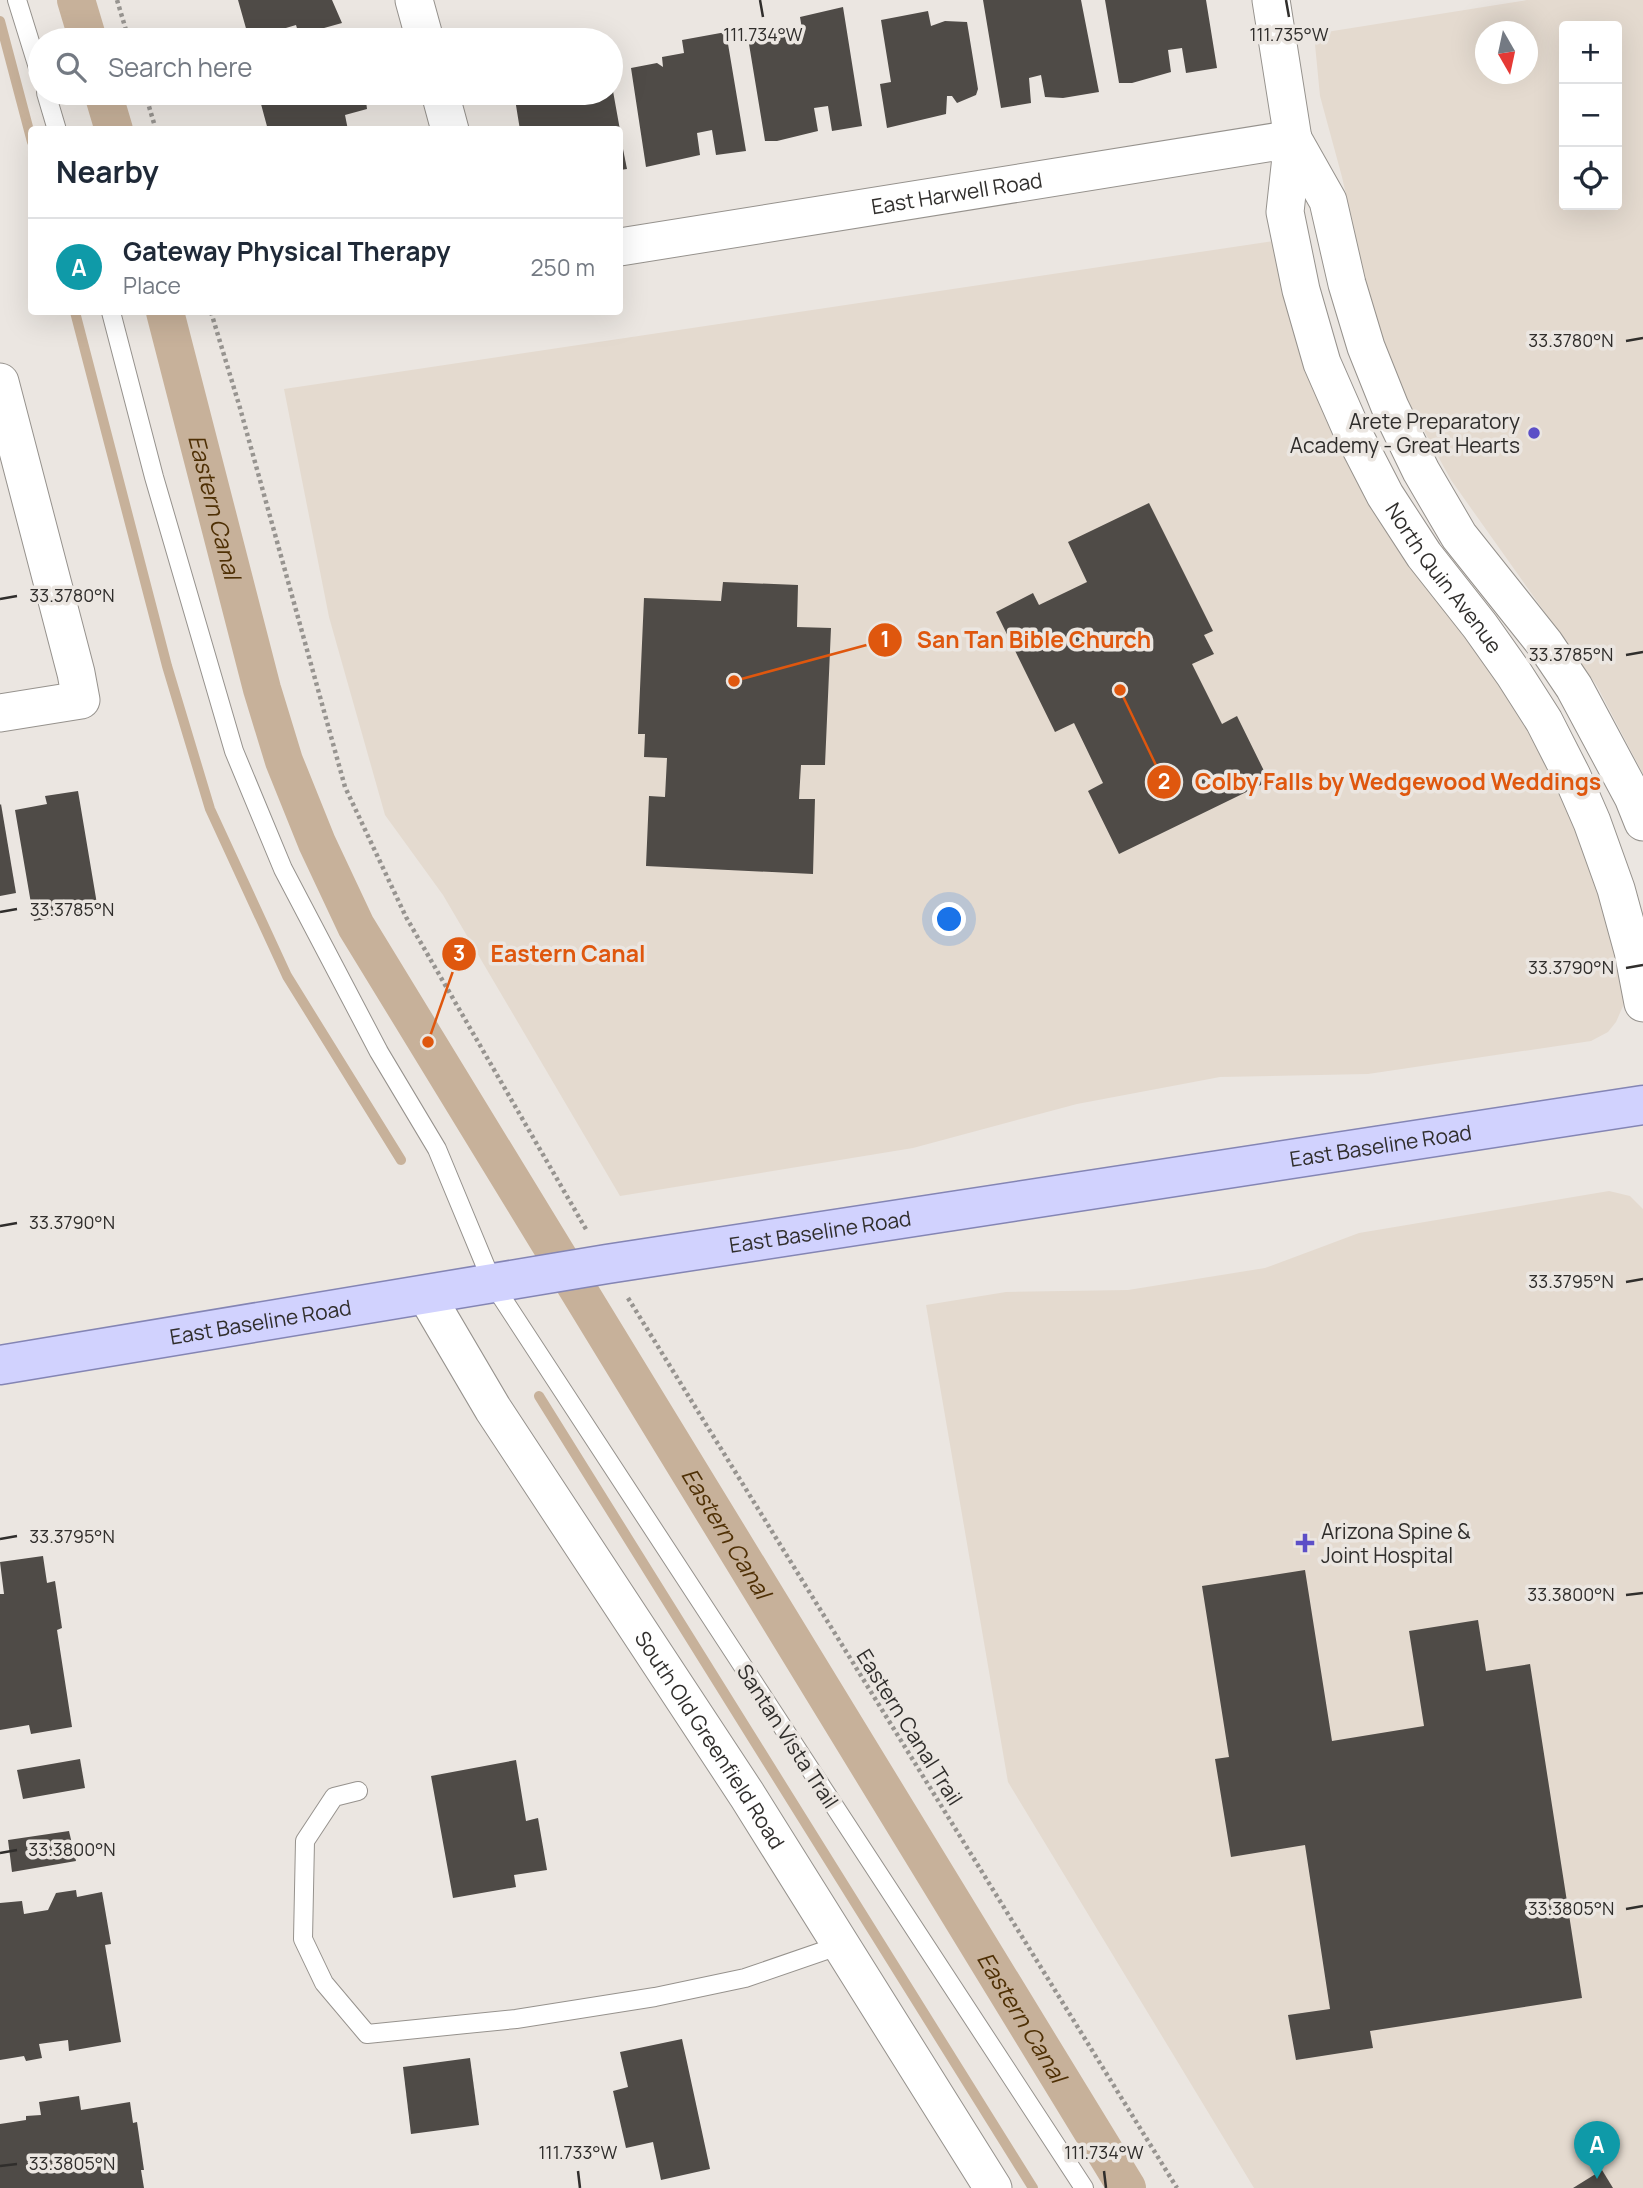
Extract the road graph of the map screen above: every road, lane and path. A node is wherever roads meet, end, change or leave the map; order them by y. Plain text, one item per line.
1 (17, 0) edge
2 (117, 0) edge
3 (414, 0) edge
4 (1271, 0) edge
5 (125, 28) edge
6 (422, 28) edge
7 (28, 36) edge
8 (50, 105) edge
9 (149, 105) edge
10 (443, 105) edge
11 (56, 126) edge
12 (155, 126) edge
13 (449, 126) edge
14 (1293, 139) junction
15 (623, 247) edge
16 (112, 315) edge
17 (212, 315) edge
18 (0, 382) edge
19 (0, 713) edge
20 (1584, 751) junction
21 (1643, 822) edge
22 (1643, 1003) edge
23 (1643, 1105) edge
24 (612, 1273) junction
25 (503, 1282) junction
26 (426, 1295) junction
27 (0, 1365) edge
28 (358, 1791) dead end
29 (841, 1945) junction
30 (993, 2188) edge
31 (1084, 2188) edge
32 (1177, 2188) edge

1 - 7 lane
2 - 5 path
3 - 6 street
4 - 14 street, North Quin Avenue
8 - 11 lane
9 - 12 path
10 - 13 street
14 - 15 street, East Harwell Road
14 - 20 street, North Quin Avenue
16 - 25 lane, Santan Vista Trail
17 - 24 path, Eastern Canal Trail
18 - 19 street
20 - 21 street, North Quin Avenue
20 - 22 street, North Quin Avenue
23 - 24 main road, East Baseline Road
24 - 25 main road, East Baseline Road
24 - 32 path, Eastern Canal Trail
25 - 26 main road, East Baseline Road
25 - 31 lane, Santan Vista Trail
26 - 27 main road, East Baseline Road
26 - 29 street, South Old Greenfield Road
28 - 29 lane
29 - 30 street, South Old Greenfield Road

